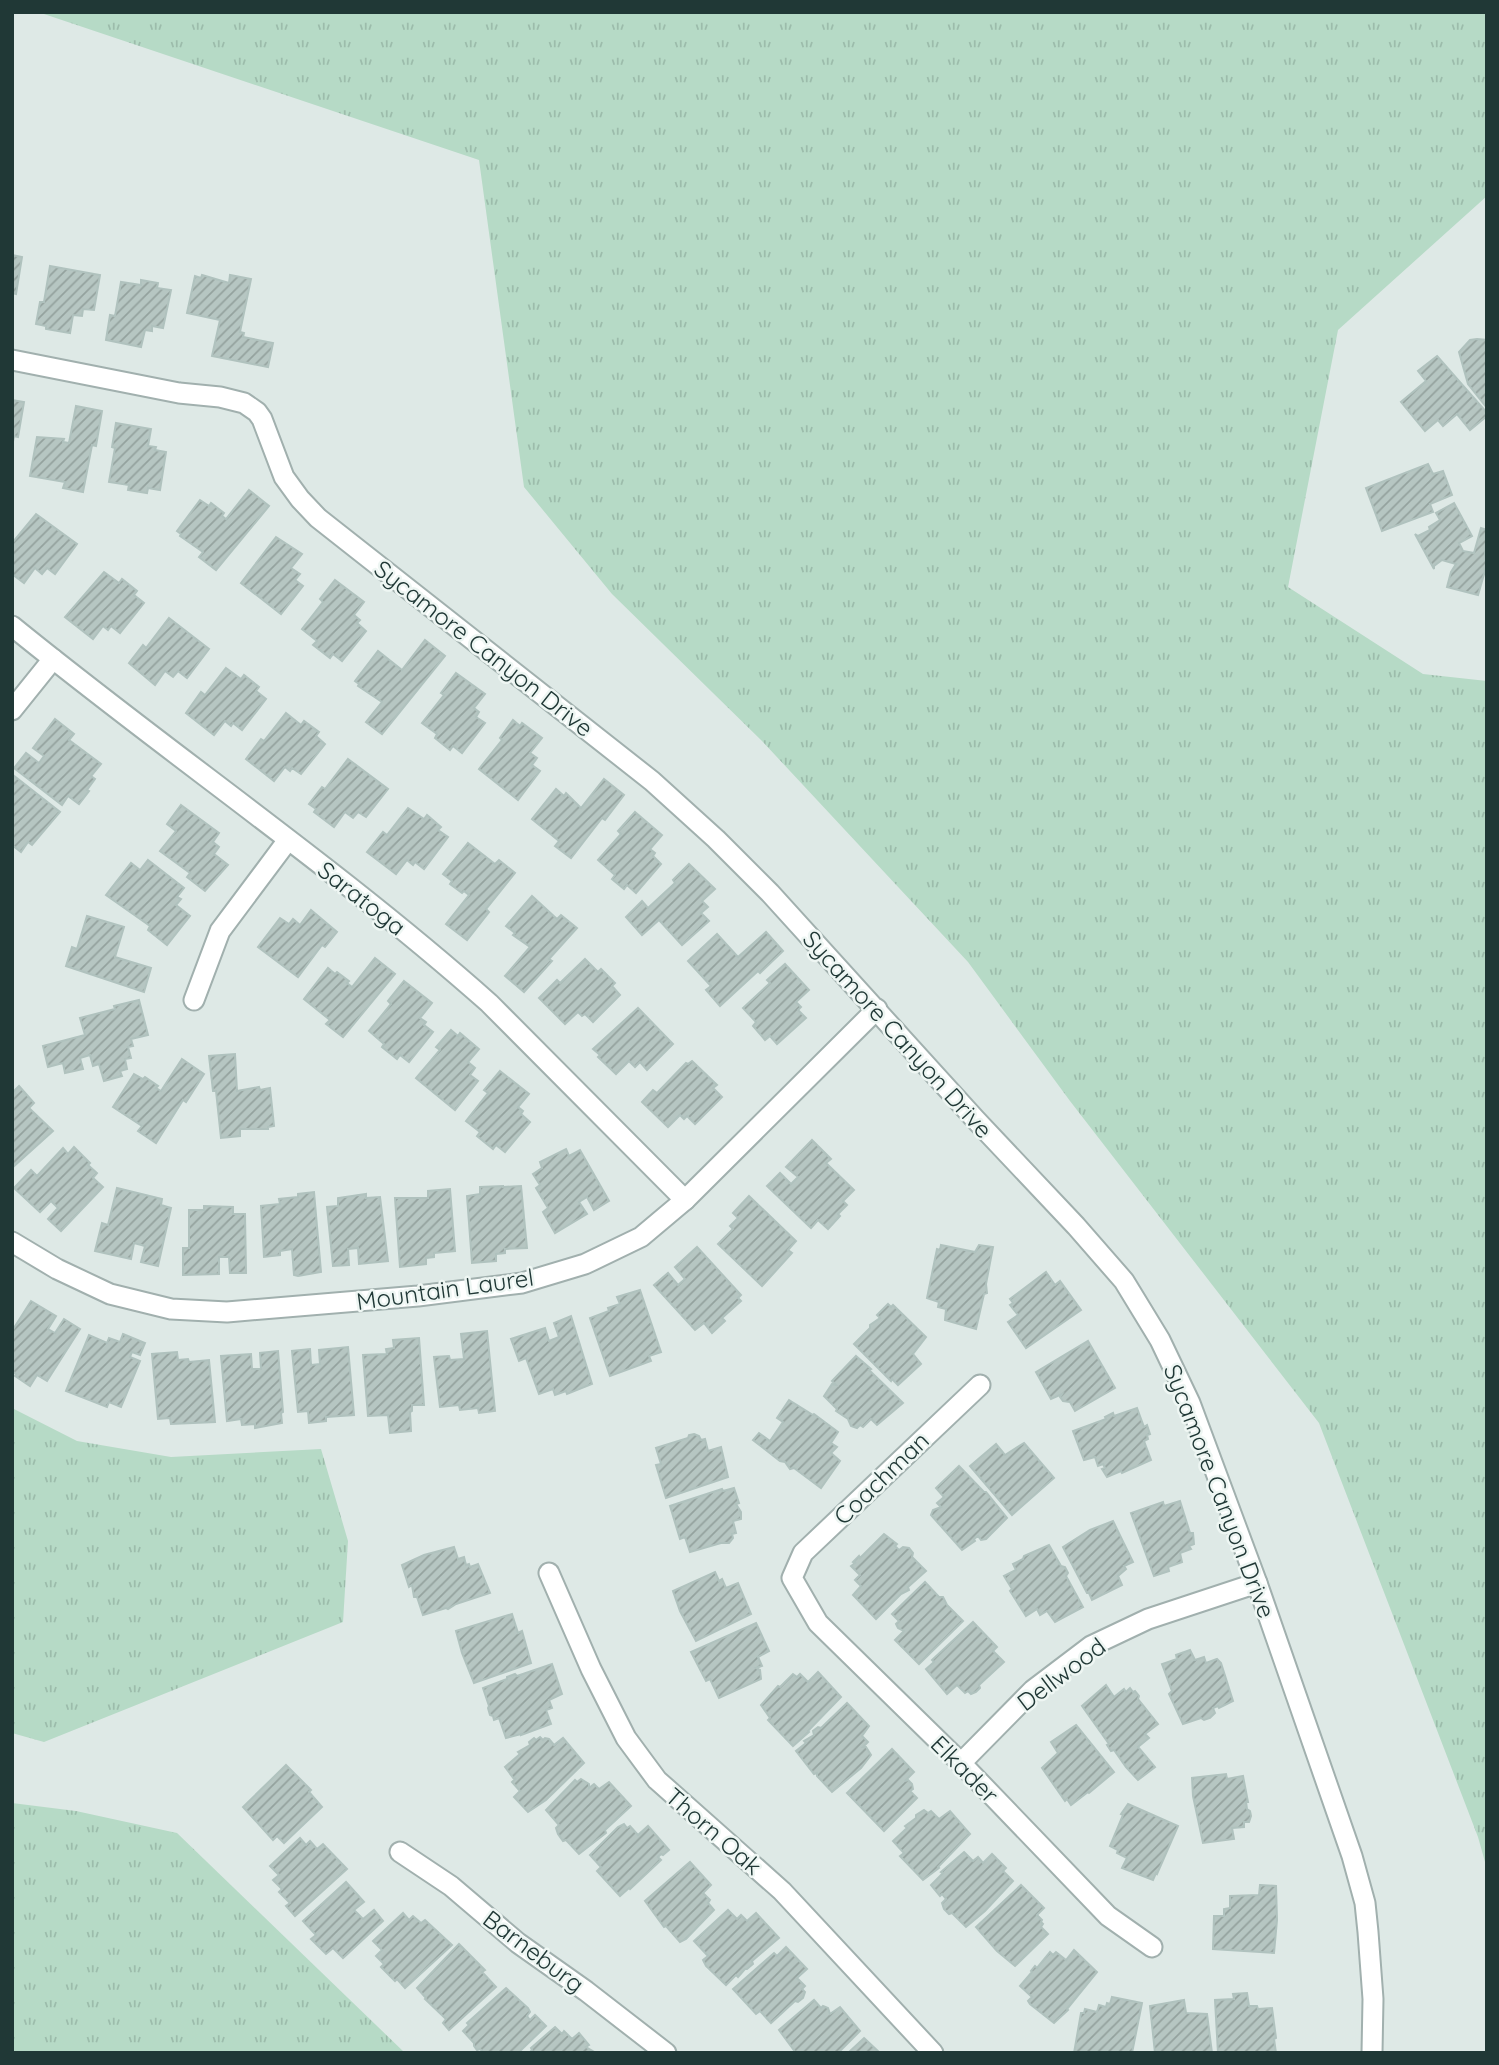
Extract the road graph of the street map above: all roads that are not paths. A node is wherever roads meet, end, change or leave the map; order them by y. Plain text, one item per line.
1 (12, 360) edge
2 (12, 626) edge
3 (53, 659) junction
4 (12, 710) edge
5 (288, 840) junction
6 (194, 1000) dead end
7 (877, 1009) junction
8 (685, 1199) junction
9 (12, 1242) edge
10 (980, 1385) dead end
11 (549, 1573) dead end
12 (792, 1578) joint
13 (1257, 1583) junction
14 (961, 1763) junction
15 (400, 1852) dead end
16 (1152, 1947) dead end
17 (666, 2053) edge
18 (933, 2053) edge
19 (1372, 2053) edge

1 - 7 street, Sycamore Canyon Drive
2 - 3 street, Saratoga
3 - 4 street
3 - 5 street, Saratoga
5 - 6 street
5 - 8 street, Saratoga
7 - 8 street, Mountain Laurel
7 - 13 street, Sycamore Canyon Drive
8 - 9 street, Mountain Laurel
10 - 12 street, Coachman
11 - 18 street, Thorn Oak
12 - 14 street, Elkader
13 - 14 street, Dellwood
13 - 19 street, Sycamore Canyon Drive
14 - 16 street, Elkader
15 - 17 street, Barneburg

